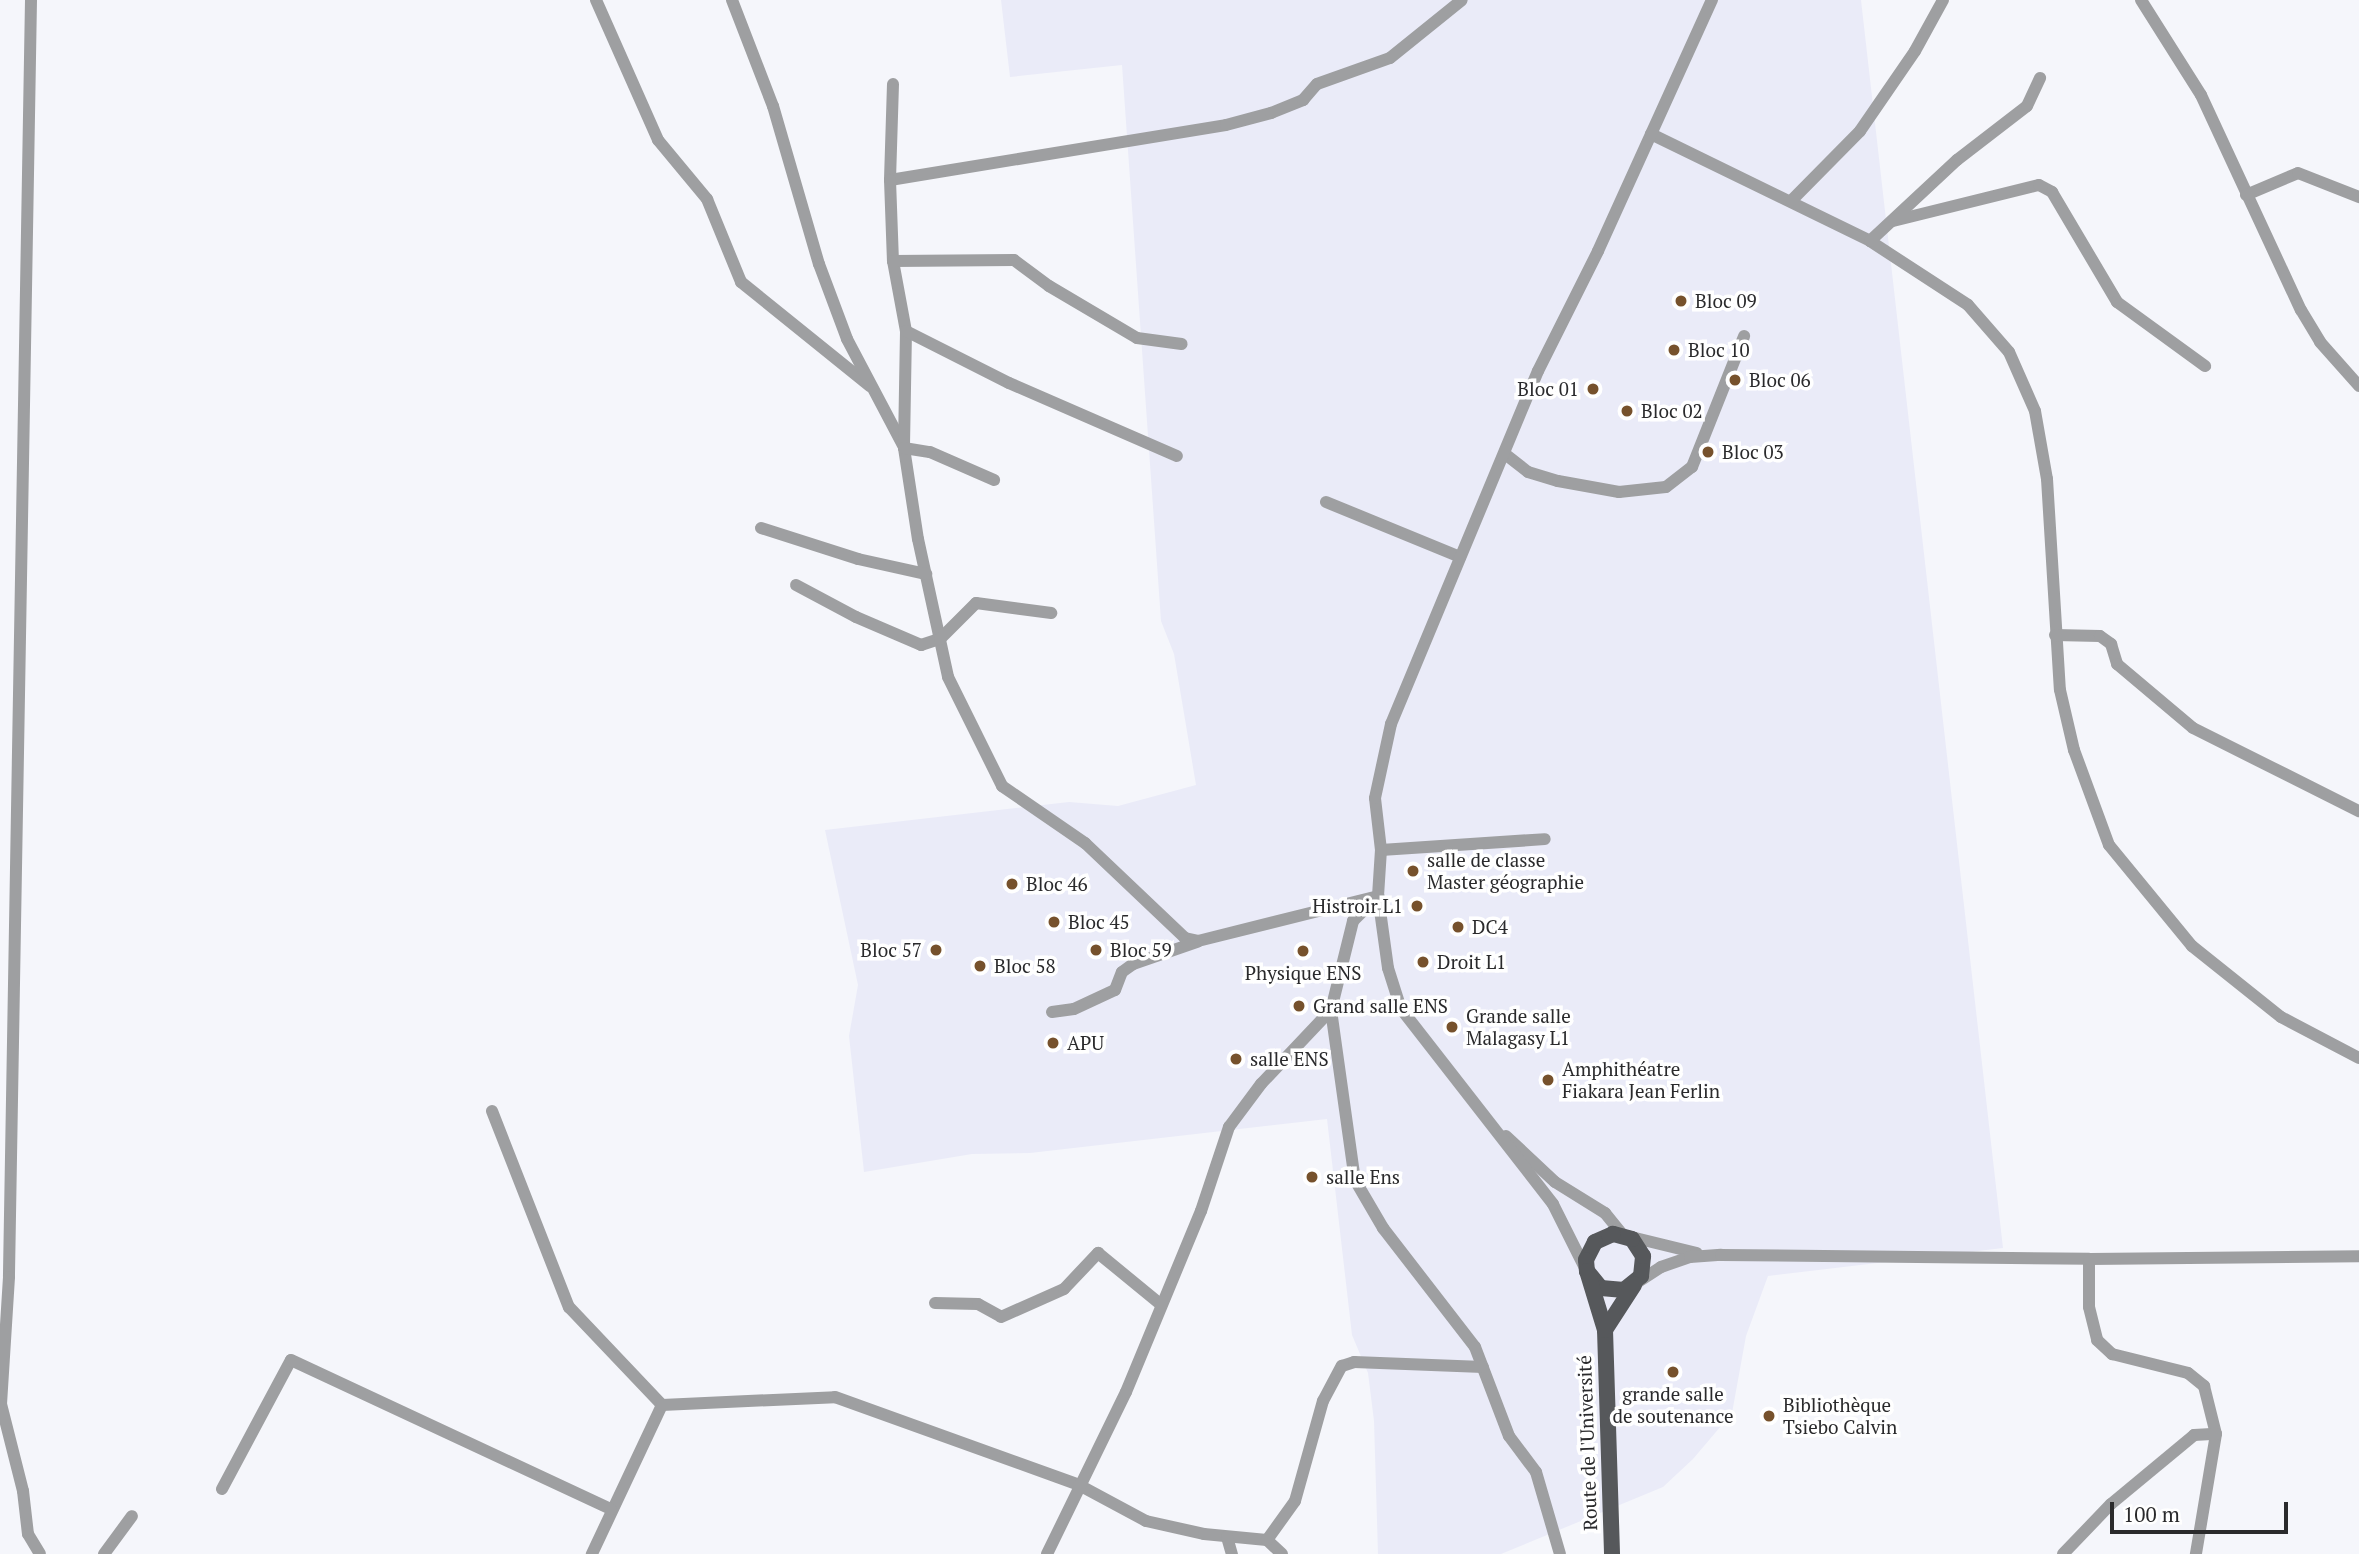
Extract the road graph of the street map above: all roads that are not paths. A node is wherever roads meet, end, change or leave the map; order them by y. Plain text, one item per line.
1 (31, 0) edge
2 (596, 0) edge
3 (732, 0) edge
4 (1462, 0) edge
5 (1712, 0) edge
6 (1943, 0) edge
7 (2141, 0) edge
8 (2040, 78) dead end
9 (893, 84) dead end
10 (1651, 134) junction
11 (890, 180) junction
12 (2246, 195) junction
13 (2359, 197) edge
14 (1792, 201) junction
15 (1893, 221) junction
16 (1870, 241) junction
17 (893, 261) junction
18 (906, 331) junction
19 (1744, 336) dead end
20 (1182, 344) dead end
21 (2205, 366) dead end
22 (870, 386) junction
23 (2359, 386) edge
24 (904, 449) junction
25 (1505, 454) junction
26 (1177, 456) dead end
27 (994, 480) dead end
28 (1326, 502) dead end
29 (761, 528) dead end
30 (1460, 557) junction
31 (926, 574) junction
32 (796, 585) dead end
33 (1051, 613) dead end
34 (2056, 635) junction
35 (940, 639) junction
36 (2359, 811) edge
37 (1545, 839) dead end
38 (1381, 850) junction
39 (1378, 896) junction
40 (1198, 941) junction
41 (1331, 1010) junction
42 (1052, 1012) dead end
43 (2359, 1058) edge
44 (492, 1111) dead end
45 (1490, 1123) junction
46 (1623, 1235) junction
47 (1721, 1255) junction
48 (2359, 1256) edge
49 (2089, 1259) junction
50 (1587, 1271) junction
51 (1634, 1284) junction
52 (935, 1303) dead end
53 (1159, 1303) junction
54 (1605, 1330) junction
55 (1483, 1367) junction
56 (662, 1405) junction
57 (2216, 1434) junction
58 (1079, 1485) junction
59 (222, 1489) dead end
60 (611, 1508) junction
61 (132, 1516) dead end
62 (1227, 1537) junction
63 (1267, 1540) junction
64 (40, 1554) edge
65 (104, 1554) edge
66 (592, 1554) edge
67 (1047, 1554) edge
68 (1232, 1554) edge
69 (1282, 1554) edge
70 (1560, 1554) edge
71 (1612, 1554) edge
72 (2063, 1554) edge
73 (2196, 1554) edge

1 - 64 street
2 - 22 street
3 - 22 street
4 - 11 street
5 - 10 street
6 - 14 street
7 - 12 street
8 - 15 street
9 - 11 street
10 - 14 street
10 - 25 street
11 - 17 street
12 - 13 street
12 - 23 street
14 - 16 street
15 - 16 street
15 - 21 street
16 - 34 street
17 - 18 street
17 - 20 street
18 - 24 street
18 - 26 street
19 - 25 street
22 - 24 street
24 - 27 street
24 - 31 street
25 - 30 street
28 - 30 street
29 - 31 street
30 - 38 street
31 - 35 street
32 - 35 street
33 - 35 street
34 - 36 street
34 - 43 street
35 - 40 street
37 - 38 street
38 - 39 street
39 - 40 street
39 - 41 street
39 - 45 street
40 - 42 street
41 - 53 street
41 - 55 street
44 - 56 street
45 - 46 street
45 - 50 street
46 - 47 street
46 - 50 main road
46 - 51 main road
47 - 49 street
47 - 51 street
48 - 49 street
49 - 57 street
50 - 51 main road
50 - 54 main road, Route de l'Université
51 - 54 main road
52 - 53 street
53 - 58 street
54 - 71 main road, Route de l'Université
55 - 63 street
55 - 70 street
56 - 58 street
56 - 60 street
57 - 72 street
57 - 73 street
58 - 62 street
58 - 67 street
59 - 60 street
60 - 66 street
61 - 65 street
62 - 63 street
62 - 68 street
63 - 69 street

